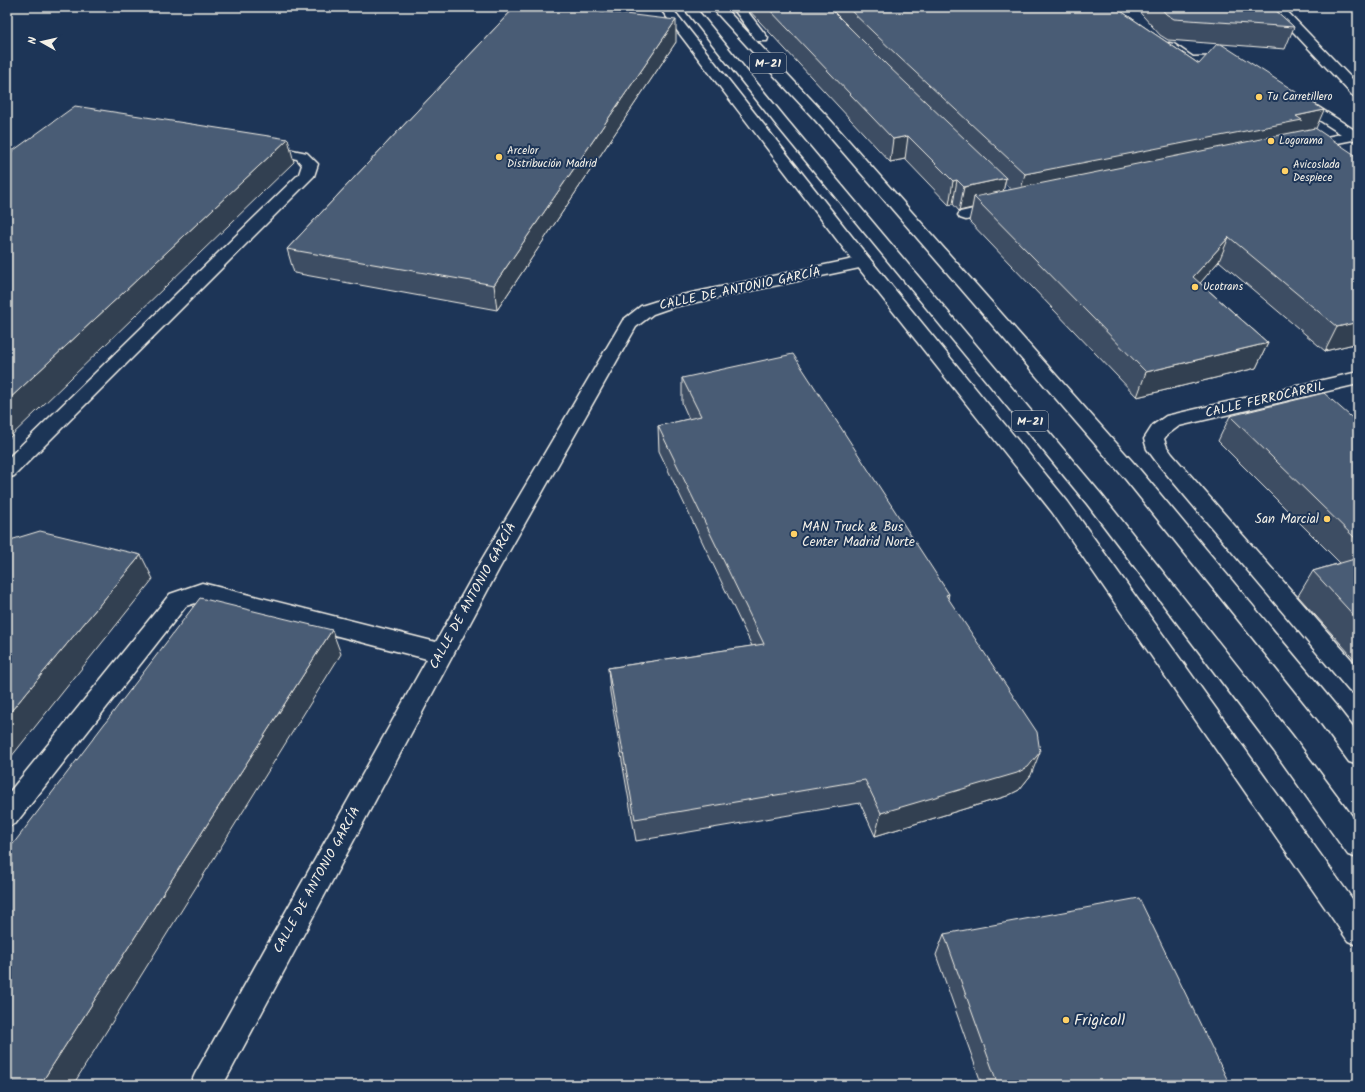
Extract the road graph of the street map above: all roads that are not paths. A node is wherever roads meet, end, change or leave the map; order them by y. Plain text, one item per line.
1 (665, 7) edge
2 (688, 7) edge
3 (717, 7) edge
4 (738, 7) edge
5 (1276, 7) edge
6 (1156, 40) edge
7 (1241, 64) edge
8 (1358, 93) edge
9 (1288, 94) edge
10 (821, 118) junction
11 (1356, 135) edge
12 (247, 146) edge
13 (1285, 150) edge
14 (1016, 205) edge
15 (966, 216) dead end
16 (863, 262) junction
17 (1358, 378) edge
18 (7, 471) edge
19 (441, 653) junction
20 (1358, 684) edge
21 (1358, 754) edge
22 (7, 816) edge
23 (1358, 846) edge
24 (1358, 931) edge
25 (206, 1085) edge

1 - 16 main road
2 - 23 main road, M-21
3 - 10 main road, M-21
4 - 10 main road
5 - 8 main road
6 - 7 main road
9 - 11 main road
10 - 21 main road, M-21
11 - 13 main road
12 - 18 main road
14 - 15 main road
16 - 19 main road, CALLE DE ANTONIO GARCÍA
16 - 24 main road
17 - 20 main road, CALLE FERROCARRIL
19 - 22 main road
19 - 25 main road, CALLE DE ANTONIO GARCÍA

